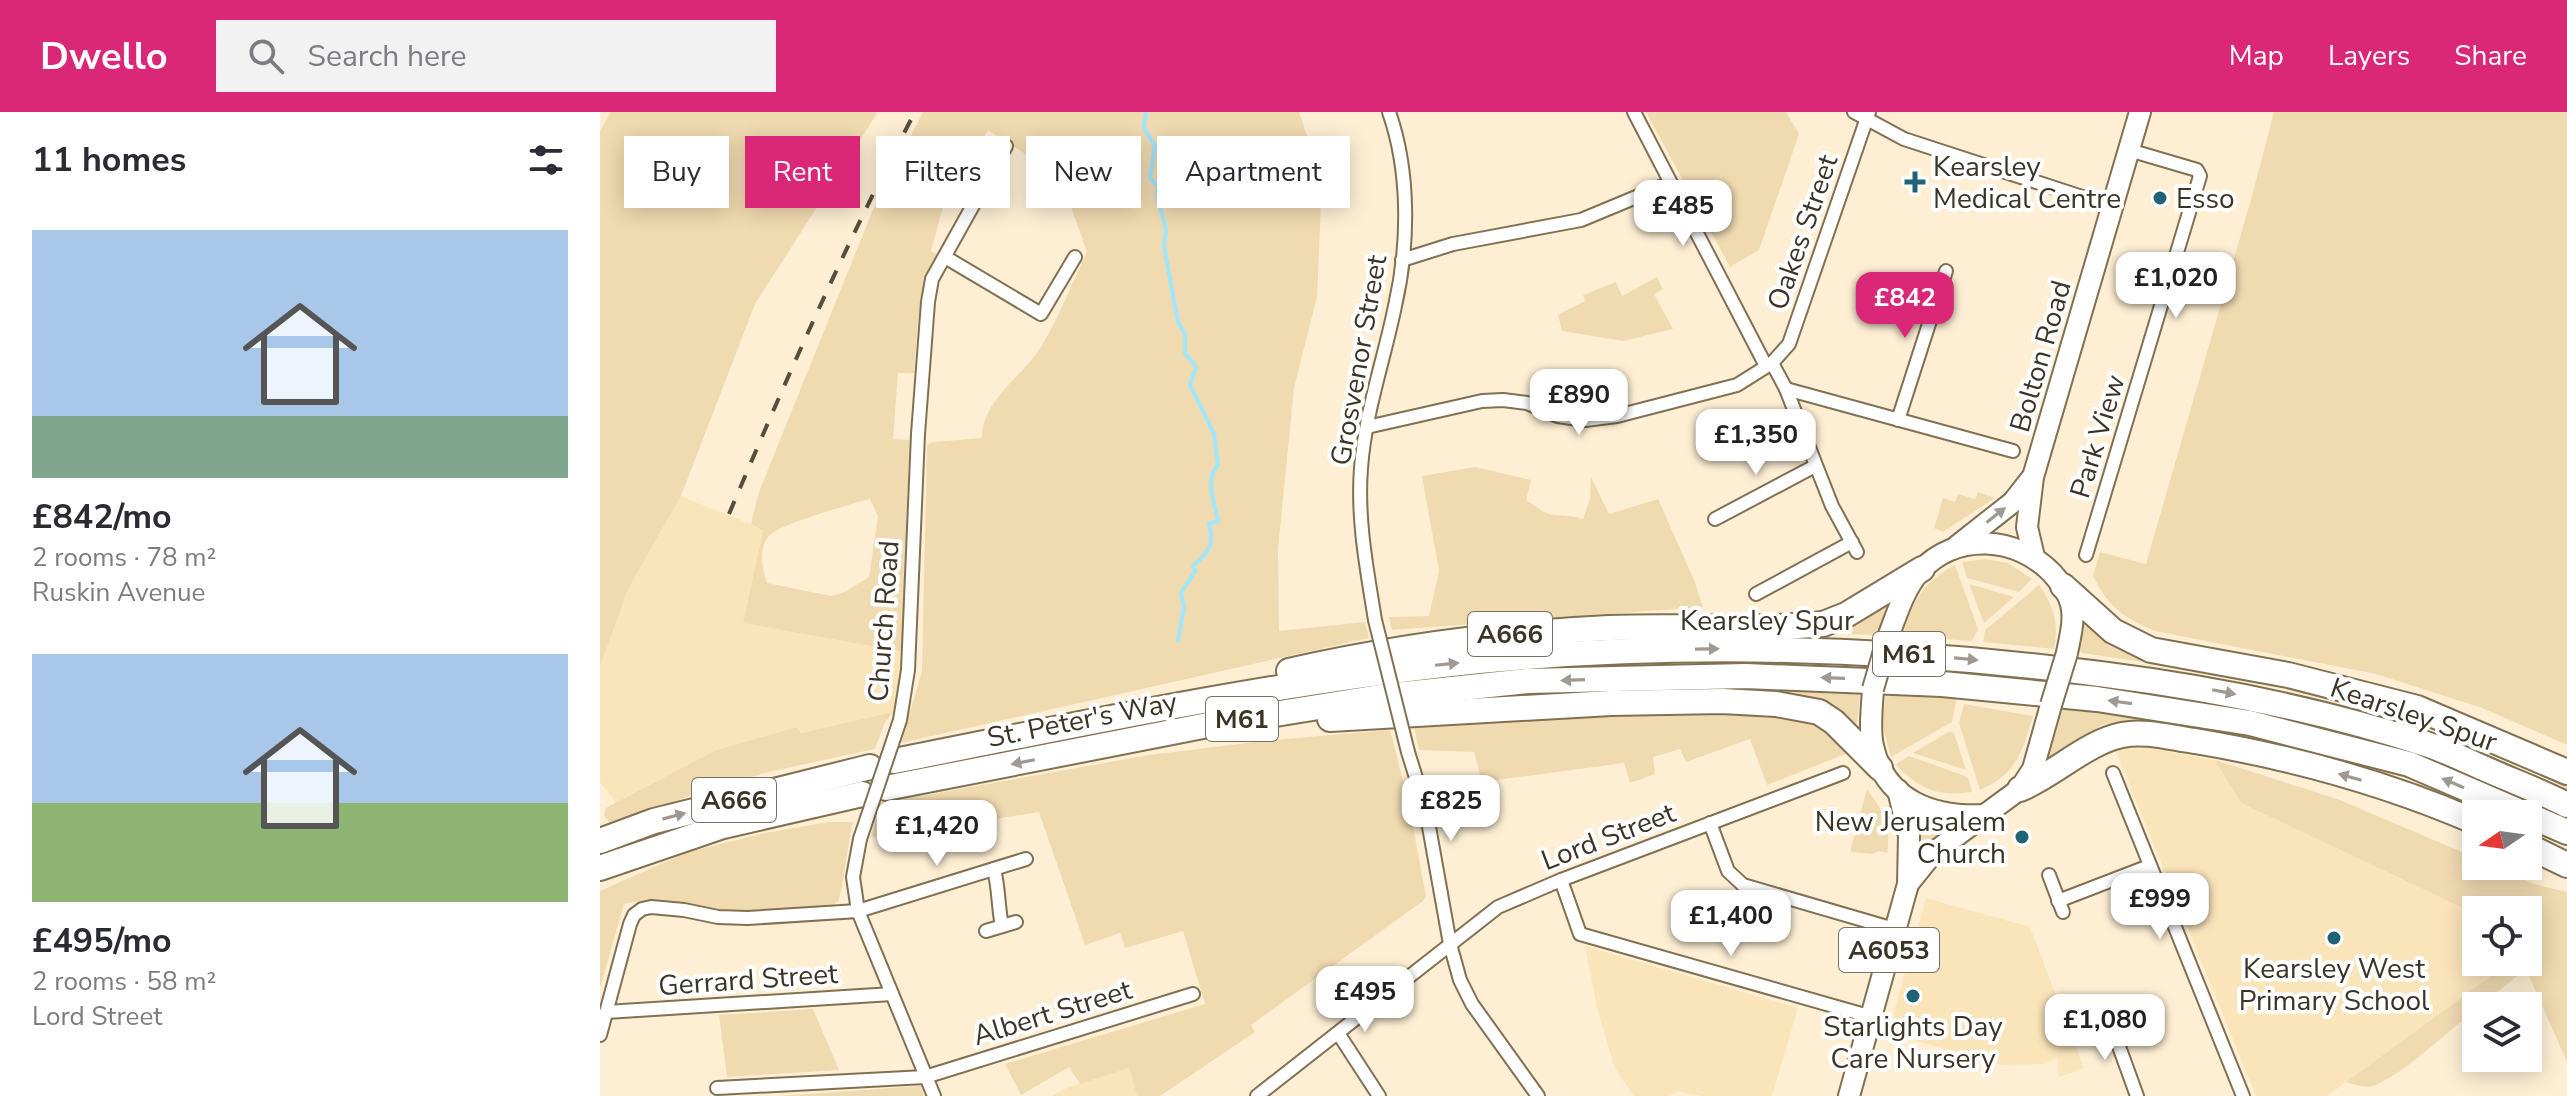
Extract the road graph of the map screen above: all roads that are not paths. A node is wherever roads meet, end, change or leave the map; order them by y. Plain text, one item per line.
1 (1389, 112) edge
2 (1634, 112) edge
3 (1854, 112) edge
4 (2140, 112) edge
5 (1868, 116) edge
6 (2129, 150) junction
7 (1670, 183) junction
8 (2113, 207) junction
9 (972, 208) edge
10 (945, 257) junction
11 (1075, 257) dead end
12 (1402, 260) junction
13 (1946, 271) dead end
14 (1769, 364) junction
15 (1786, 389) junction
16 (1898, 420) junction
17 (1367, 427) junction
18 (2013, 451) dead end
19 (1815, 466) junction
20 (2033, 477) junction
21 (1715, 519) dead end
22 (1954, 548) junction
23 (2086, 555) dead end
24 (2034, 557) junction
25 (1922, 569) junction
26 (2063, 586) junction
27 (1756, 594) dead end
28 (1386, 696) joint
29 (1093, 722) junction
30 (1099, 747) junction
31 (894, 761) dead end
32 (870, 767) dead end
33 (1880, 768) junction
34 (2567, 772) edge
35 (1843, 773) dead end
36 (2113, 773) dead end
37 (2020, 789) junction
38 (1898, 790) junction
39 (2492, 800) edge
40 (2567, 805) edge
41 (1986, 815) junction
42 (2462, 816) edge
43 (2542, 822) edge
44 (1710, 823) junction
45 (2567, 832) edge
46 (600, 841) edge
47 (2542, 853) edge
48 (1026, 859) dead end
49 (2567, 865) edge
50 (2149, 866) junction
51 (600, 868) edge
52 (994, 869) junction
53 (2049, 875) dead end
54 (1561, 880) junction
55 (1908, 884) junction
56 (858, 911) junction
57 (1016, 922) dead end
58 (1002, 926) junction
59 (1894, 929) junction
60 (986, 931) dead end
61 (1450, 944) junction
62 (892, 994) junction
63 (1193, 994) dead end
64 (606, 1012) junction
65 (2108, 1016) dead end
66 (1872, 1017) junction
67 (1338, 1033) junction
68 (600, 1035) edge
69 (925, 1077) junction
70 (717, 1088) dead end
71 (934, 1096) edge
72 (1257, 1096) edge
73 (1379, 1096) edge
74 (1538, 1096) edge
75 (1849, 1096) edge
76 (2137, 1096) edge
77 (2243, 1096) edge

1 - 12 street, Grosvenor Street
2 - 7 street
3 - 5 street
4 - 6 main road, Bolton Road / A666
5 - 8 street
5 - 14 street, Oakes Street
6 - 8 main road, Bolton Road / A666
6 - 23 street, Park View
7 - 12 street
7 - 14 street
8 - 20 main road, Bolton Road / A666
9 - 10 street, Church Road
10 - 11 street
10 - 56 street, Church Road, bridge
12 - 17 street, Grosvenor Street
13 - 16 street
14 - 15 street
14 - 17 street
15 - 16 street
15 - 19 street
16 - 18 street
17 - 61 street, Grosvenor Street, bridge
19 - 21 street
19 - 27 street
22 -> 20 main road, Bolton Road / A666
20 - 24 main road, Bolton Road / A666
22 - 24 main road, A666
22 - 25 main road, A666
24 - 26 main road, A666
25 - 29 highway, A666
25 - 33 main road, A666, bridge
26 - 34 highway
26 - 37 main road, bridge
28 - 30 highway, St. Peter's Way / M61
39 -> 28 highway, Kearsley Spur / M61
29 - 31 highway, St. Peter's Way / A666
29 -> 40 highway, Kearsley Spur / M61
30 - 33 highway, A666
30 -> 51 highway, St. Peter's Way / A666
46 -> 32 highway, A666
33 - 38 main road, A666
35 - 44 street, Lord Street
36 - 50 street
37 - 41 main road
42 -> 37 highway
38 - 41 main road, A666
38 - 55 main road, A6053
41 - 55 main road, A6053
43 - 45 highway, Kearsley Spur / M61
44 - 54 street, Lord Street
44 - 59 street
47 - 49 highway
48 - 52 street
50 - 53 street
50 - 77 street
52 - 56 street
52 - 58 street
54 - 61 street, Lord Street
54 - 66 street
55 - 59 main road, A6053
56 - 62 street, Church Road
56 - 64 street
57 - 58 street
58 - 60 street
59 - 66 main road, A6053
61 - 67 street, Lord Street
61 - 74 street, Grosvenor Street
62 - 64 street, Gerrard Street
62 - 69 street, Church Road
63 - 69 street, Albert Street
64 - 68 street
65 - 76 street
66 - 75 main road, A6053
67 - 72 street, Lord Street
67 - 73 street
69 - 70 street, Albert Street
69 - 71 street, Church Road

